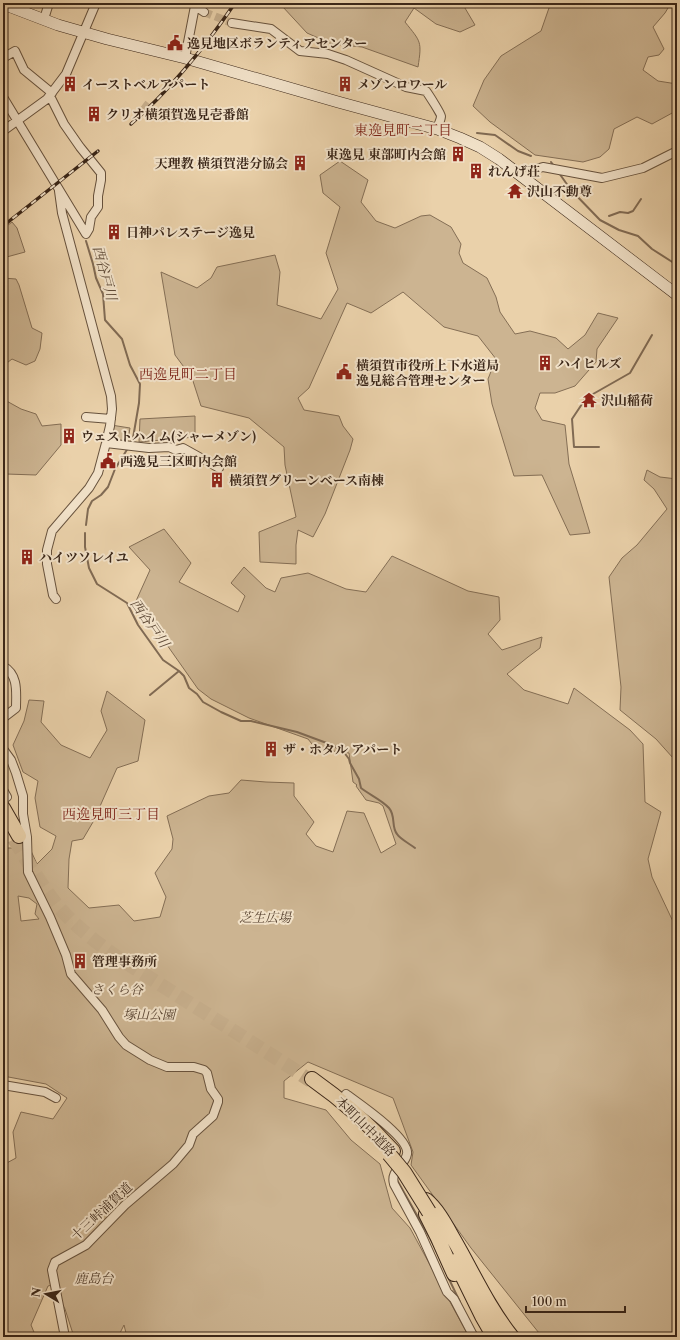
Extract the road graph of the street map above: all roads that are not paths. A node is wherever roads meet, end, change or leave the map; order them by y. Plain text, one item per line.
1 (49, 3) edge
2 (96, 3) edge
3 (3, 4) edge
4 (193, 5) edge
5 (204, 12) tunnel mouth
6 (44, 20) junction
7 (232, 23) tunnel mouth
8 (84, 32) junction
9 (3, 58) edge
10 (185, 58) junction
11 (51, 95) junction
12 (3, 97) edge
13 (17, 120) junction
14 (436, 129) junction
15 (3, 131) edge
16 (677, 151) edge
17 (524, 178) junction
18 (59, 191) junction
19 (677, 295) edge
20 (86, 417) dead end
21 (111, 419) junction
22 (106, 443) junction
23 (219, 468) dead end
24 (56, 599) dead end
25 (3, 666) edge
26 (3, 718) edge
27 (3, 749) edge
28 (4, 799) edge
29 (3, 817) edge
30 (312, 1080) tunnel mouth
31 (3, 1085) edge
32 (346, 1094) dead end
33 (56, 1098) dead end
34 (429, 1209) junction
35 (65, 1337) edge
36 (474, 1337) edge
37 (484, 1337) edge
38 (494, 1337) edge
39 (499, 1337) edge
40 (512, 1337) edge

1 - 6 street
2 - 8 street
3 - 6 street
4 - 5 street
4 - 10 street
6 - 8 street
7 - 14 street
8 - 10 street
8 - 11 street
9 - 11 street
10 - 14 street
11 - 13 street
11 - 18 street
12 - 13 street
13 - 15 street
13 - 18 street
14 - 17 street
16 - 17 street
17 - 19 street
18 - 21 street
20 - 21 street
21 - 22 street
22 - 23 street
22 - 24 street
25 - 26 street
27 - 35 street, 十三峠浦賀道
28 - 29 highway
30 - 34 highway, 本町山中道路, bridge
31 - 33 street
32 - 36 street
34 - 37 highway
34 - 38 highway
34 - 39 highway
34 - 40 highway

